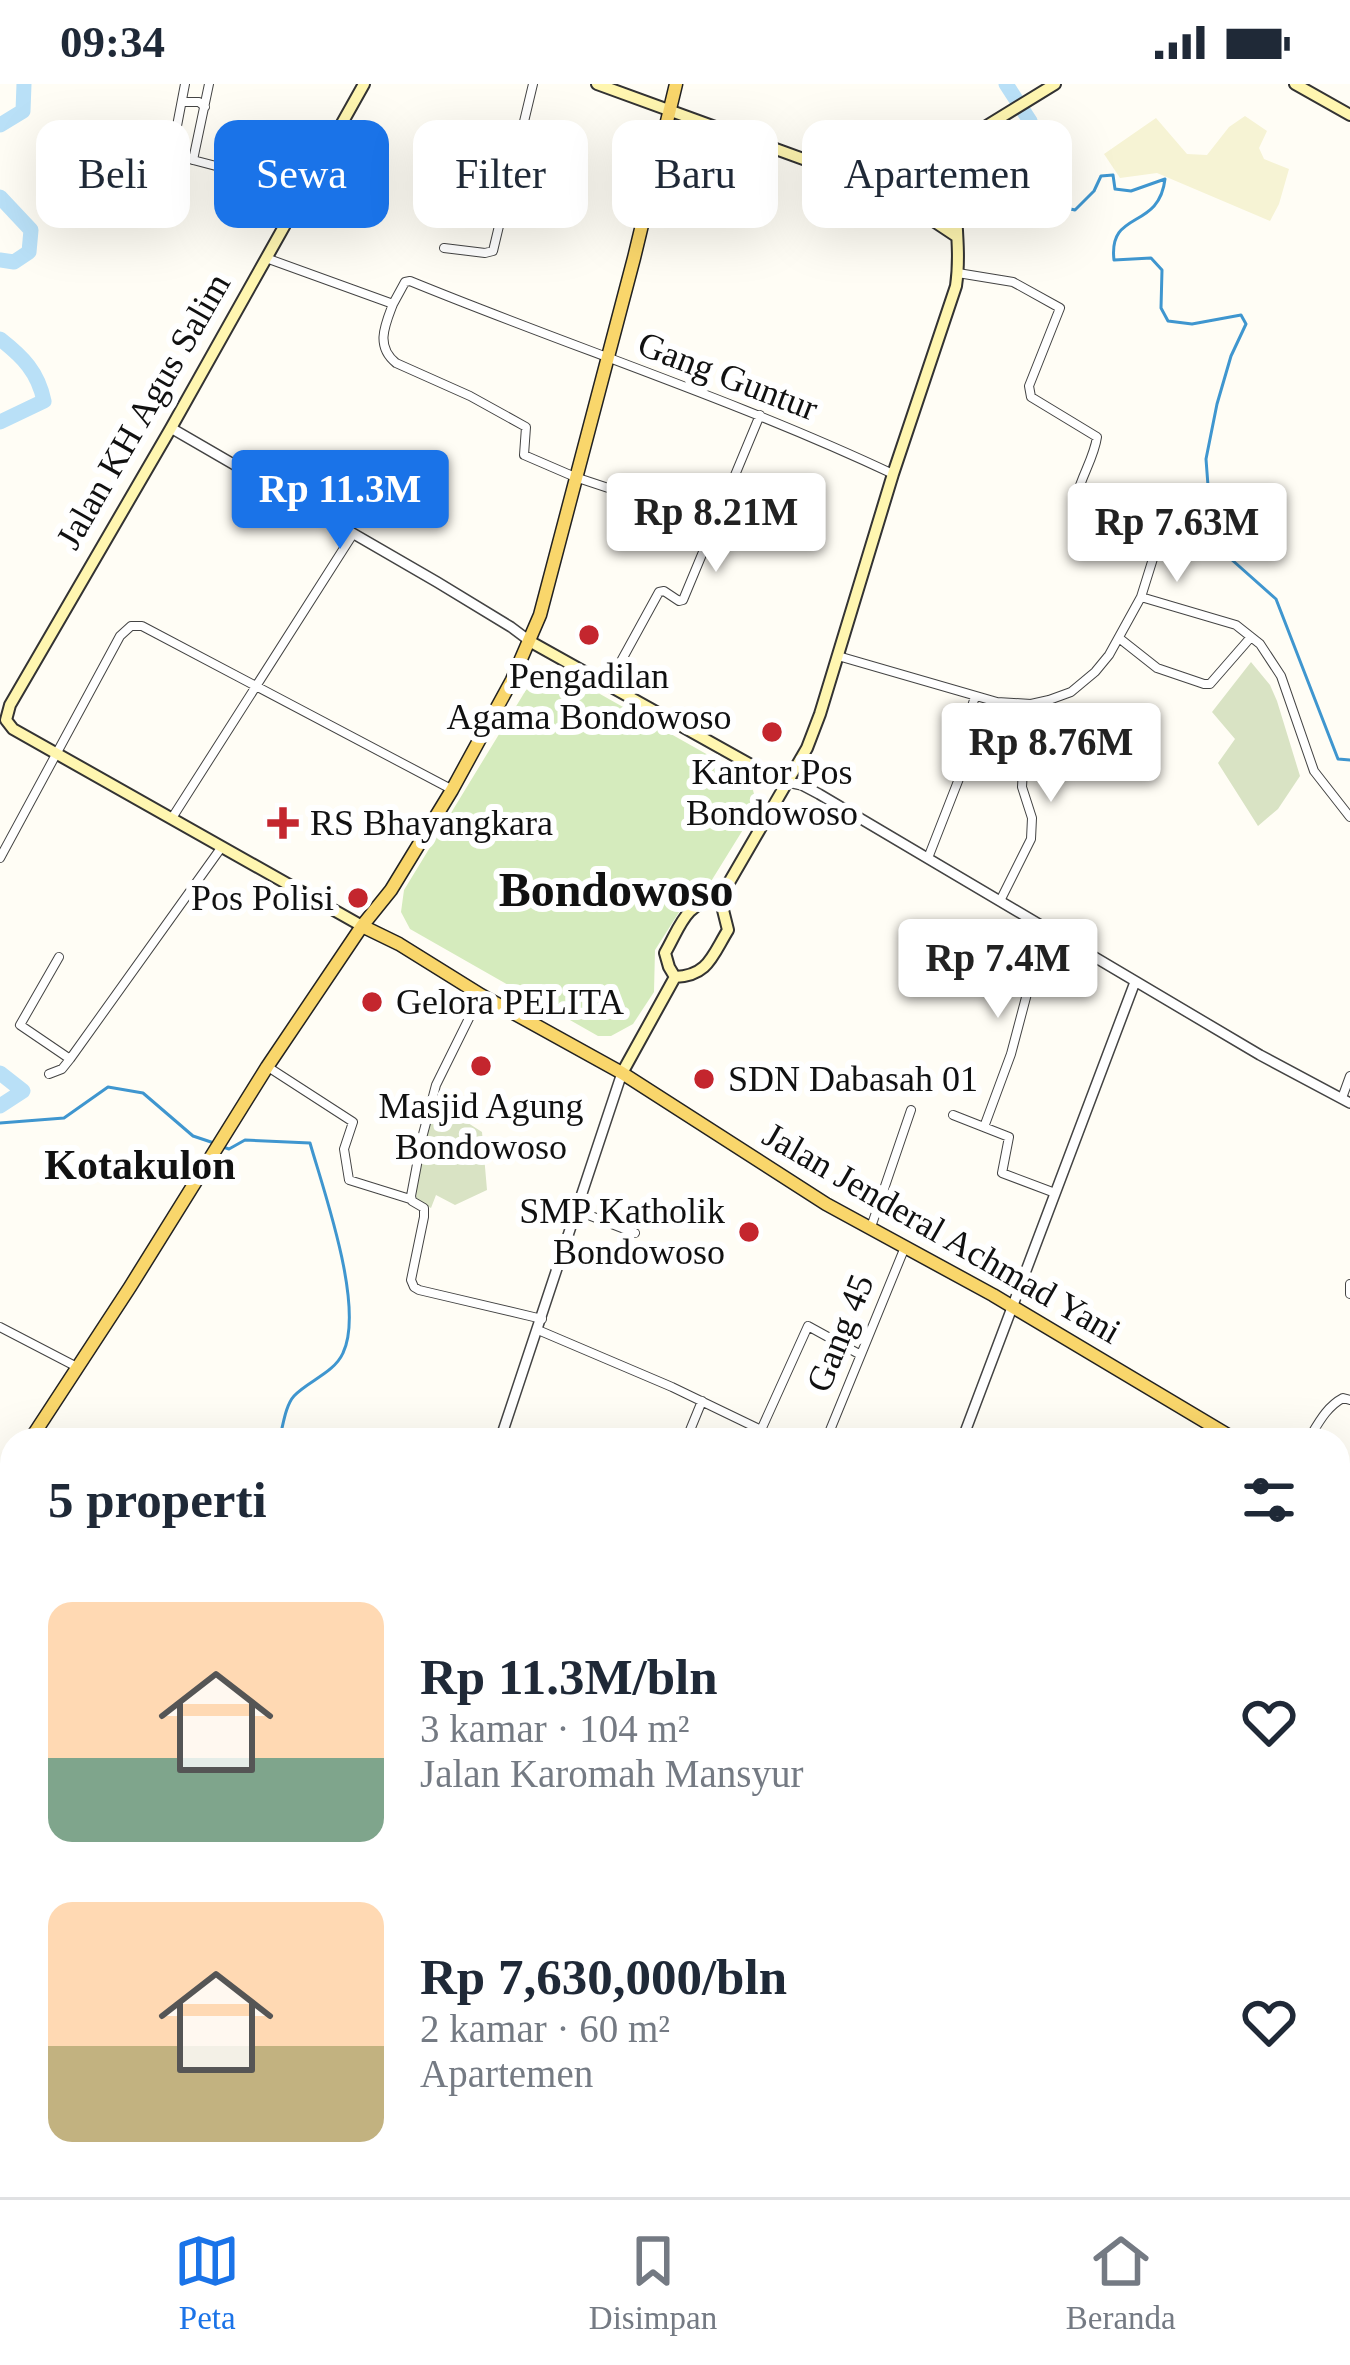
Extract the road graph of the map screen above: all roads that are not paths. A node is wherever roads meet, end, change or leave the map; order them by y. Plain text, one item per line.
1 (185, 84) edge
2 (209, 84) edge
3 (364, 84) edge
4 (533, 84) edge
5 (597, 84) edge
6 (676, 84) edge
7 (1055, 84) edge
8 (1295, 84) edge
9 (182, 102) junction
10 (205, 106) junction
11 (669, 111) junction
12 (1350, 115) edge
13 (343, 120) edge
14 (996, 120) edge
15 (802, 159) edge
16 (193, 160) junction
17 (214, 165) edge
18 (282, 228) edge
19 (944, 228) edge
20 (956, 228) edge
21 (956, 236) junction
22 (444, 248) dead end
23 (265, 258) junction
24 (958, 273) junction
25 (393, 304) junction
26 (608, 359) junction
27 (760, 415) junction
28 (171, 428) junction
29 (893, 474) junction
30 (575, 478) junction
31 (714, 523) junction
32 (353, 534) junction
33 (1141, 597) junction
34 (1251, 637) junction
35 (1119, 638) junction
36 (531, 642) junction
37 (837, 656) junction
38 (255, 685) junction
39 (608, 686) junction
40 (975, 697) junction
41 (1030, 704) junction
42 (5, 706) edge
43 (3, 718) edge
44 (56, 752) junction
45 (788, 782) junction
46 (452, 790) junction
47 (1350, 817) edge
48 (172, 818) junction
49 (220, 848) junction
50 (0, 858) edge
51 (928, 858) junction
52 (720, 898) junction
53 (1000, 901) junction
54 (362, 926) junction
55 (1051, 932) junction
56 (58, 957) dead end
57 (675, 977) junction
58 (1135, 982) junction
59 (481, 994) junction
60 (70, 1059) junction
61 (267, 1067) junction
62 (622, 1073) junction
63 (49, 1074) dead end
64 (1350, 1076) edge
65 (1346, 1100) edge
66 (911, 1111) dead end
67 (953, 1115) dead end
68 (984, 1127) junction
69 (1055, 1192) junction
70 (411, 1200) junction
71 (578, 1211) junction
72 (870, 1228) junction
73 (635, 1233) dead end
74 (905, 1247) junction
75 (1350, 1284) edge
76 (1350, 1294) edge
77 (1012, 1306) junction
78 (540, 1324) junction
79 (0, 1327) edge
80 (859, 1354) junction
81 (76, 1367) junction
82 (1350, 1400) edge
83 (702, 1401) junction
84 (38, 1428) edge
85 (504, 1428) edge
86 (691, 1428) edge
87 (757, 1428) edge
88 (762, 1428) edge
89 (831, 1428) edge
90 (966, 1428) edge
91 (1216, 1428) edge
92 (1315, 1428) edge

1 - 9 street
2 - 10 street
3 - 13 main road, Jalan KH Agus Salim
4 - 22 street
5 - 11 main road
6 - 11 main road
7 - 14 main road
8 - 12 main road
9 - 10 street
9 - 16 street
10 - 16 street
11 - 15 main road
11 - 26 main road
16 - 17 street
18 - 23 main road, Jalan KH Agus Salim
19 - 21 main road
20 - 21 main road
21 - 24 main road
23 - 25 street
23 - 28 main road, Jalan KH Agus Salim
24 - 29 main road
24 - 33 street
25 - 26 street, Gang Guntur
25 - 30 street
26 - 27 street, Gang Guntur
26 - 30 main road
27 - 29 street, Gang Guntur
27 - 31 street
28 - 32 street
28 - 42 main road, Jalan KH Agus Salim
29 - 37 main road
30 - 31 street
30 - 36 main road
31 - 39 street
32 - 36 street
32 - 38 street
33 - 34 street
33 - 35 street
34 - 35 street
34 - 47 street
35 - 41 street
36 - 39 main road
36 - 46 main road
37 - 40 street
37 - 45 main road
38 - 44 street
38 - 46 street
38 - 48 street
39 - 45 main road
40 - 41 street
40 - 51 street
41 - 53 street
42 - 43 main road, Jalan KH Agus Salim
43 - 44 main road
44 - 48 main road
44 - 50 street
45 - 51 street
45 - 52 main road
46 - 54 main road
48 - 49 main road
49 - 54 main road
49 - 60 street
51 - 53 street
52 - 57 main road
52 - 57 main road
53 - 55 street
54 - 59 main road, Jalan Jenderal Achmad Yani
54 - 61 main road
55 - 58 street
55 - 68 street
56 - 60 street
57 - 62 main road
58 - 65 street
58 - 69 street
59 - 62 main road, Jalan Jenderal Achmad Yani
59 - 70 street
60 - 63 street
61 - 70 street
61 - 81 main road
62 - 71 street
62 - 72 main road, Jalan Jenderal Achmad Yani
64 - 65 street
66 - 72 street
67 - 68 street
68 - 69 street
69 - 77 street
70 - 78 street
71 - 73 street
71 - 78 street
72 - 74 main road, Jalan Jenderal Achmad Yani
74 - 77 main road, Jalan Jenderal Achmad Yani
74 - 80 street, Gang 45
75 - 76 street
77 - 90 street
77 - 91 main road, Jalan Jenderal Achmad Yani
78 - 83 street
78 - 85 street
79 - 81 street
80 - 88 street
80 - 89 street, Gang 45
81 - 84 main road
82 - 92 street
83 - 86 street
83 - 87 street

